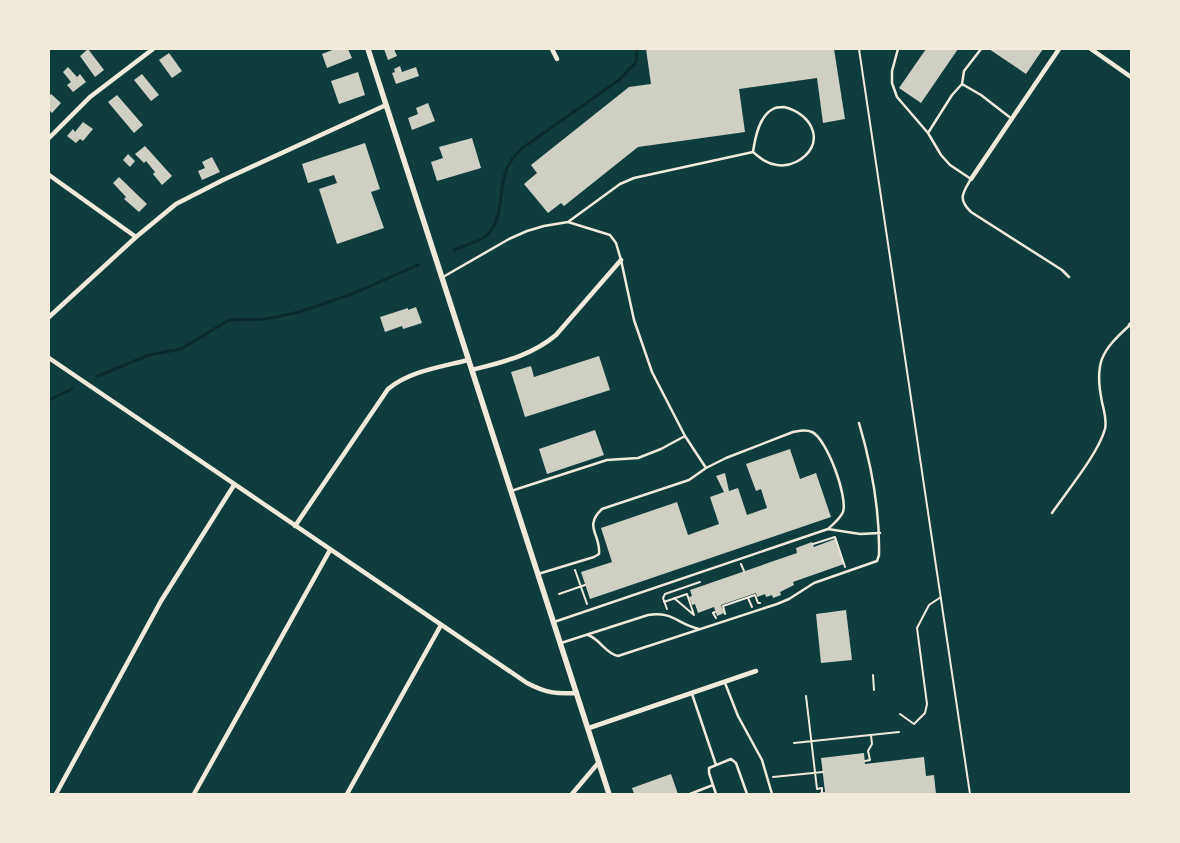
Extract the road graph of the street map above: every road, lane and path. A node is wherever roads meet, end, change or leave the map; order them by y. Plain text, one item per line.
1 (153, 49) edge
2 (368, 49) edge
3 (552, 49) edge
4 (859, 49) edge
5 (898, 49) edge
6 (981, 49) edge
7 (1059, 49) edge
8 (1091, 49) edge
9 (557, 60) dead end
10 (1131, 77) edge
11 (962, 84) junction
12 (386, 105) junction
13 (1012, 119) junction
14 (928, 133) junction
15 (49, 138) edge
16 (753, 152) junction
17 (49, 175) edge
18 (970, 179) junction
19 (568, 222) junction
20 (136, 237) junction
21 (621, 260) junction
22 (1069, 277) dead end
23 (442, 278) junction
24 (49, 317) edge
25 (1131, 324) edge
26 (49, 358) edge
27 (468, 360) junction
28 (472, 370) junction
29 (859, 423) dead end
30 (685, 436) junction
31 (706, 468) junction
32 (234, 485) junction
33 (511, 491) junction
34 (1052, 513) dead end
35 (295, 526) junction
36 (828, 529) junction
37 (880, 533) junction
38 (813, 544) dead end
39 (330, 550) junction
40 (573, 563) junction
41 (846, 572) junction
42 (538, 574) junction
43 (700, 582) dead end
44 (585, 585) dead end
45 (581, 586) junction
46 (559, 594) dead end
47 (674, 598) junction
48 (940, 598) junction
49 (765, 601) dead end
50 (664, 602) junction
51 (589, 610) junction
52 (715, 612) dead end
53 (669, 615) junction
54 (554, 622) junction
55 (440, 626) junction
56 (701, 630) junction
57 (588, 635) junction
58 (561, 643) junction
59 (756, 670) dead end
60 (872, 675) dead end
61 (724, 681) junction
62 (874, 690) dead end
63 (577, 693) junction
64 (692, 693) junction
65 (806, 696) dead end
66 (900, 714) dead end
67 (589, 728) junction
68 (898, 732) dead end
69 (871, 735) junction
70 (812, 741) junction
71 (794, 743) dead end
72 (865, 761) dead end
73 (599, 762) junction
74 (716, 765) junction
75 (815, 772) junction
76 (823, 772) dead end
77 (767, 778) junction
78 (713, 785) junction
79 (822, 792) dead end
80 (56, 794) edge
81 (194, 794) edge
82 (347, 794) edge
83 (572, 794) edge
84 (609, 794) edge
85 (690, 794) edge
86 (716, 794) edge
87 (747, 794) edge
88 (772, 794) edge
89 (970, 794) edge

1 - 15 street
2 - 12 street
3 - 9 street
4 - 48 path
5 - 14 lane
6 - 11 lane
7 - 13 street
8 - 10 street
11 - 13 lane
11 - 14 lane
12 - 20 street
12 - 23 street
13 - 18 street
14 - 18 lane
16 - 16 lane
16 - 19 lane
17 - 20 street
18 - 22 lane
19 - 21 lane
19 - 23 lane
20 - 24 street
21 - 28 street
21 - 30 lane
23 - 27 street
25 - 34 lane
26 - 32 street
27 - 28 street
27 - 35 street
28 - 33 street
29 - 37 lane
30 - 31 lane
30 - 33 lane
31 - 36 lane
31 - 40 lane
32 - 35 street
32 - 80 street
33 - 42 street
35 - 39 street
36 - 37 lane
36 - 51 lane
37 - 41 lane
38 - 41 path
39 - 55 street
39 - 81 street
40 - 42 lane
40 - 45 path
41 - 56 lane
42 - 54 street
43 - 50 path
44 - 45 path
45 - 46 path
45 - 51 path
47 - 47 path
47 - 50 path
48 - 66 path
48 - 89 path
49 - 52 path
50 - 53 path
51 - 54 lane
53 - 56 lane
53 - 57 lane
54 - 58 street
55 - 63 street
55 - 82 street
56 - 57 lane
57 - 58 lane
58 - 63 street
59 - 61 street
60 - 62 path
61 - 64 street
61 - 77 lane
63 - 67 street
64 - 67 street
64 - 74 lane
65 - 70 path
67 - 73 street
68 - 69 path
69 - 70 path
69 - 72 path
70 - 71 path
70 - 75 path
73 - 83 street
73 - 84 street
74 - 78 lane
74 - 87 lane
75 - 76 path
75 - 77 path
75 - 79 path
77 - 88 lane
78 - 85 lane
78 - 86 lane

